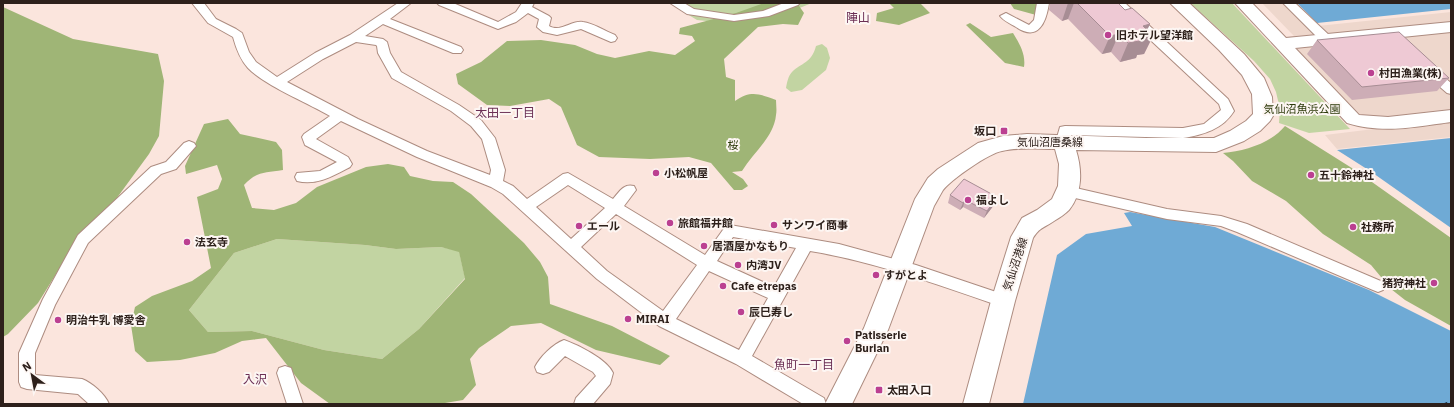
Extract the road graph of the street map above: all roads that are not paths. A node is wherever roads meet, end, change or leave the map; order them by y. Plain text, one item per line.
1 (198, 3) edge
2 (405, 3) edge
3 (443, 3) edge
4 (676, 3) edge
5 (794, 3) edge
6 (1043, 3) edge
7 (1119, 3) edge
8 (1179, 3) edge
9 (1243, 3) edge
10 (1289, 3) edge
11 (527, 6) edge
12 (1006, 16) dead end
13 (382, 20) junction
14 (1451, 27) edge
15 (354, 38) junction
16 (611, 38) dead end
17 (1326, 39) junction
18 (1281, 44) junction
19 (458, 50) dead end
20 (1422, 64) edge
21 (277, 83) junction
22 (1451, 90) edge
23 (340, 115) junction
24 (1451, 116) edge
25 (1063, 141) junction
26 (189, 146) dead end
27 (302, 177) dead end
28 (496, 183) junction
29 (629, 190) dead end
30 (1067, 190) junction
31 (527, 206) junction
32 (615, 207) junction
33 (806, 244) junction
34 (572, 248) junction
35 (706, 263) junction
36 (900, 266) junction
37 (1378, 286) dead end
38 (777, 295) junction
39 (1003, 300) junction
40 (665, 321) junction
41 (742, 359) junction
42 (542, 367) dead end
43 (285, 373) dead end
44 (102, 404) edge
45 (295, 404) edge
46 (582, 404) edge
47 (818, 404) edge
48 (838, 404) edge
49 (976, 404) edge

1 - 21 street
2 - 13 street
3 - 11 street
4 - 5 street
6 - 12 street
7 - 25 street
8 - 25 main road, 気仙沼唐桑線
9 - 18 street
10 - 17 street
11 - 16 street
13 - 15 street
13 - 19 street
14 - 17 street
15 - 21 street
15 - 28 street
17 - 18 street
18 - 24 street
20 - 22 street
21 - 23 street
23 - 27 street
23 - 28 street
25 - 30 main road, 気仙沼港線
25 - 36 main road, 気仙沼唐桑線
26 - 44 street
28 - 31 street
29 - 32 street
30 - 37 street
30 - 39 main road, 気仙沼港線
31 - 32 street
31 - 34 street
32 - 34 street
32 - 35 street
33 - 35 street
33 - 36 street
33 - 38 street
34 - 40 street
35 - 38 street
35 - 40 street
36 - 39 street
36 - 48 main road, 気仙沼唐桑線
38 - 41 street
39 - 49 main road, 気仙沼港線
40 - 41 street
41 - 47 street
42 - 46 street
43 - 45 street

